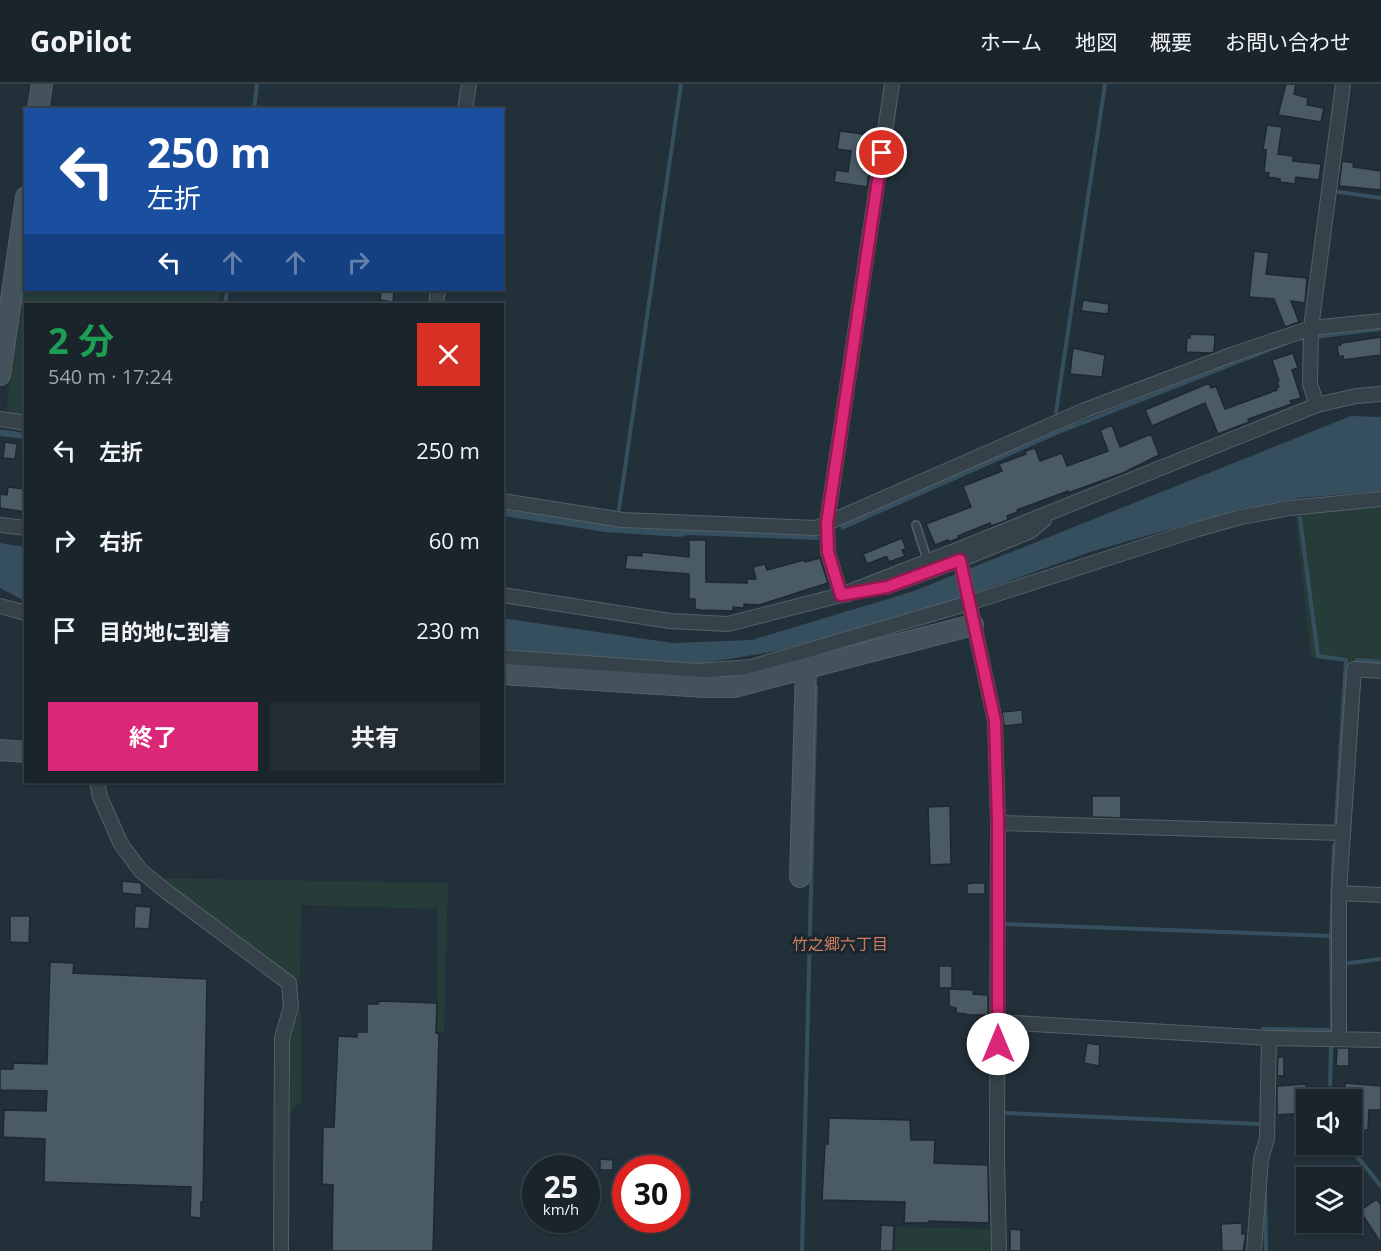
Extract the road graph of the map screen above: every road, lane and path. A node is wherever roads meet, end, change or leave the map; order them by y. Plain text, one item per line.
1 (42, 84) edge
2 (469, 84) edge
3 (892, 84) edge
4 (1343, 84) edge
5 (38, 108) edge
6 (465, 108) edge
7 (24, 211) edge
8 (1381, 321) edge
9 (1311, 334) junction
10 (0, 375) edge
11 (1381, 393) edge
12 (1317, 405) junction
13 (0, 419) edge
14 (24, 423) edge
15 (1381, 499) edge
16 (504, 501) edge
17 (1058, 510) junction
18 (827, 523) junction
19 (0, 525) edge
20 (916, 525) dead end
21 (24, 528) edge
22 (928, 562) junction
23 (960, 563) junction
24 (504, 595) edge
25 (841, 595) junction
26 (969, 603) junction
27 (0, 606) edge
28 (24, 612) edge
29 (973, 625) junction
30 (504, 657) edge
31 (806, 668) junction
32 (1381, 671) edge
33 (504, 674) edge
34 (0, 750) edge
35 (24, 752) edge
36 (97, 783) edge
37 (998, 823) junction
38 (1342, 833) junction
39 (800, 877) dead end
40 (1339, 893) junction
41 (1381, 895) edge
42 (998, 1022) junction
43 (1269, 1038) junction
44 (1339, 1039) junction
45 (1381, 1040) edge
46 (281, 1251) edge
47 (999, 1251) edge
48 (1254, 1251) edge

1 - 5 street
2 - 6 street
3 - 18 street
4 - 9 street
7 - 10 street
8 - 9 street
9 - 12 street
9 - 18 street
11 - 12 street
12 - 17 street
13 - 14 street
15 - 26 street
16 - 18 street
17 - 22 street
17 - 23 street
18 - 25 street
19 - 21 street
20 - 22 lane
22 - 25 street
23 - 25 street
23 - 26 street
24 - 25 street
26 - 29 street
26 - 30 street
27 - 28 street
29 - 31 street
29 - 37 street
31 - 33 street
31 - 39 street
32 - 38 street
34 - 35 street
36 - 46 street
37 - 38 street
37 - 42 street
38 - 40 street
40 - 41 street
40 - 44 street
42 - 43 street
42 - 47 street
43 - 44 street
43 - 48 street
44 - 45 street

